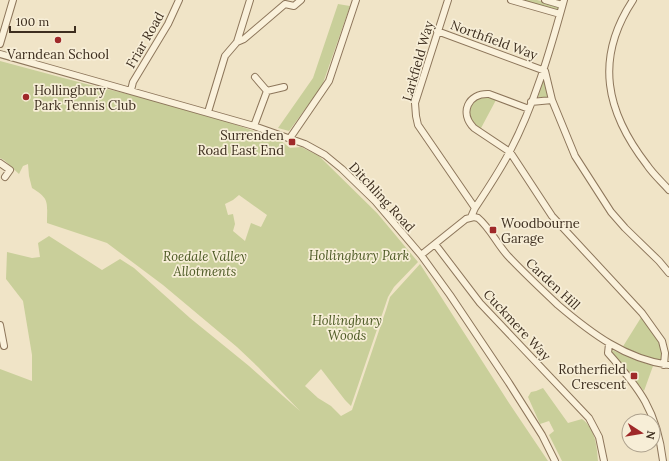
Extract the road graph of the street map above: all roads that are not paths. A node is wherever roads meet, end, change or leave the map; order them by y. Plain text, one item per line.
1 (13, 0) edge
2 (179, 0) edge
3 (250, 0) edge
4 (301, 0) edge
5 (356, 0) edge
6 (448, 0) edge
7 (511, 0) edge
8 (545, 0) edge
9 (633, 0) edge
10 (563, 2) edge
11 (560, 14) junction
12 (437, 31) junction
13 (237, 42) junction
14 (0, 44) edge
15 (0, 54) edge
16 (543, 70) junction
17 (255, 77) dead end
18 (284, 87) dead end
19 (131, 90) junction
20 (267, 91) junction
21 (552, 100) junction
22 (531, 102) junction
23 (529, 109) junction
24 (208, 112) junction
25 (254, 126) junction
26 (290, 138) junction
27 (510, 152) junction
28 (0, 163) edge
29 (5, 177) dead end
30 (669, 190) edge
31 (475, 208) junction
32 (471, 218) junction
33 (435, 244) junction
34 (421, 255) junction
35 (659, 261) junction
36 (669, 262) edge
37 (669, 272) edge
38 (0, 325) edge
39 (609, 344) junction
40 (4, 346) dead end
41 (667, 365) edge
42 (555, 461) edge
43 (604, 461) edge
44 (663, 461) edge

1 - 14 street
2 - 19 street, Friar Road
3 - 13 street
4 - 13 street
5 - 26 street
6 - 12 street, Larkfield Way
7 - 11 street
8 - 10 street
9 - 30 street
10 - 11 street
11 - 16 street
12 - 16 street, Northfield Way
12 - 31 street, Larkfield Way
13 - 24 street
15 - 19 street, Ditchling Road
16 - 21 street
16 - 22 street
17 - 20 street
18 - 20 street
19 - 24 street, Ditchling Road
20 - 25 street
21 - 22 street
21 - 35 street
22 - 23 street
23 - 27 street
23 - 27 street
24 - 25 street, Ditchling Road
25 - 26 street, Ditchling Road
26 - 34 street, Ditchling Road
27 - 31 street
27 - 41 street
28 - 29 street
31 - 32 street
32 - 33 street
32 - 39 street, Carden Hill
33 - 34 street
33 - 43 street, Cuckmere Way
34 - 42 street, Ditchling Road
35 - 36 street
35 - 37 street
38 - 40 street
39 - 41 street, Carden Hill
39 - 44 street

